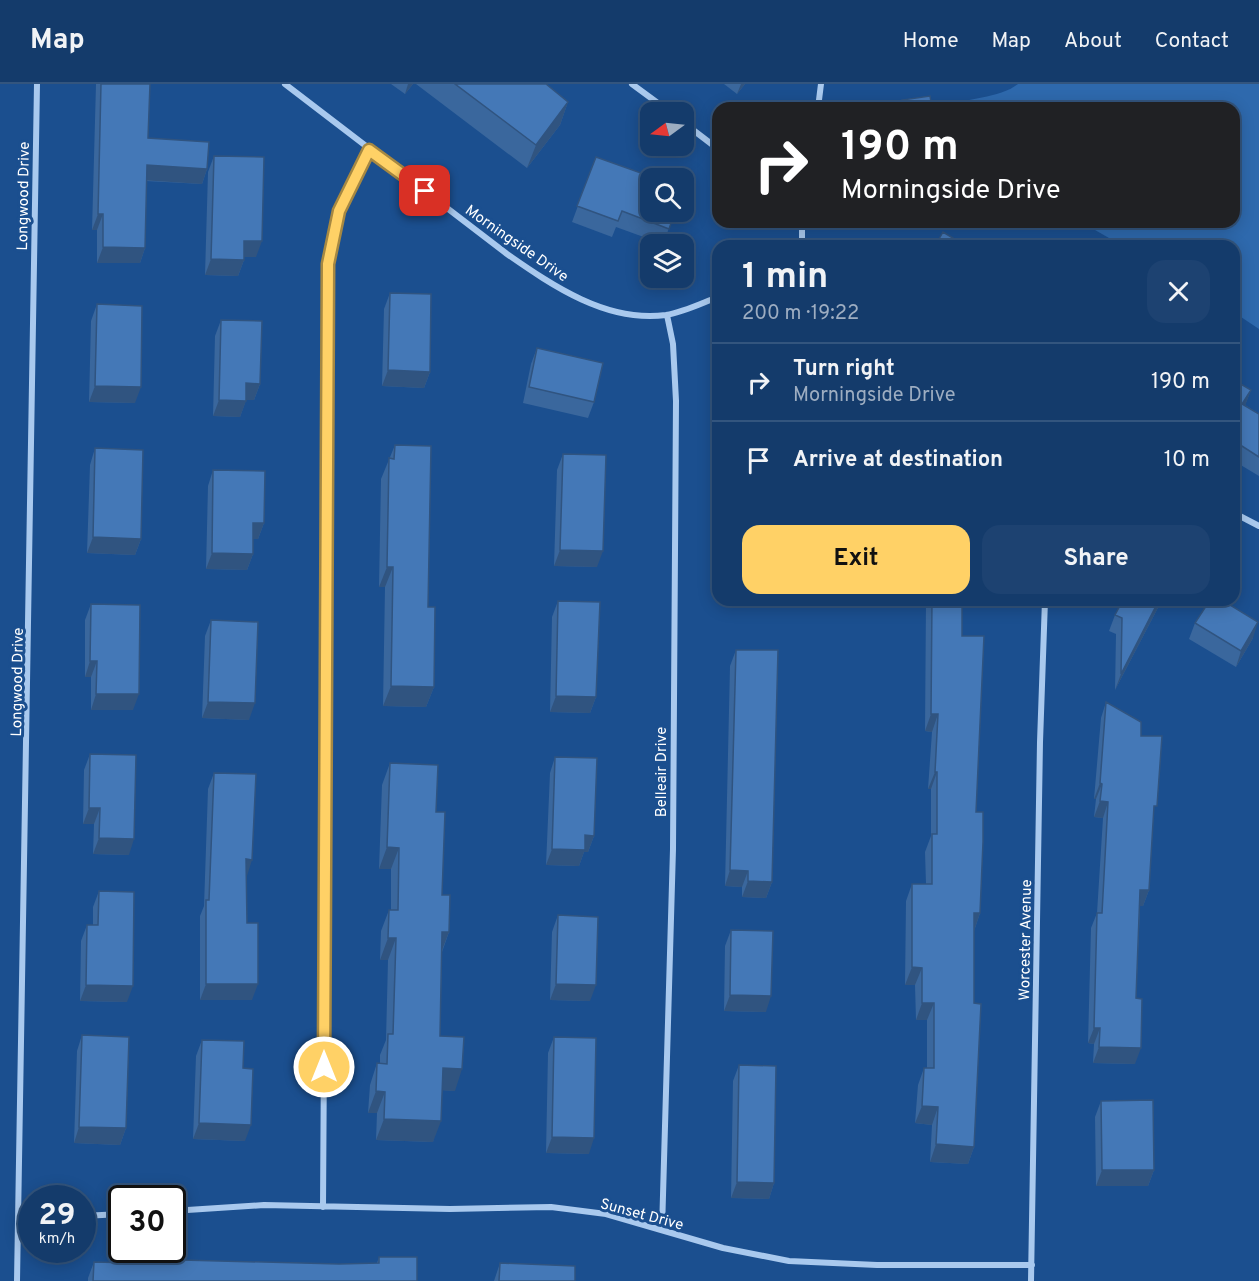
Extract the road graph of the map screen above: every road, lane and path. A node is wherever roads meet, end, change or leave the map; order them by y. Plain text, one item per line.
1 (37, 84) edge
2 (285, 84) edge
3 (632, 84) edge
4 (821, 84) edge
5 (656, 102) edge
6 (819, 102) edge
7 (694, 131) edge
8 (712, 144) edge
9 (369, 150) junction
10 (712, 299) edge
11 (667, 315) junction
12 (1240, 516) edge
13 (1259, 526) edge
14 (1045, 606) edge
15 (19, 1185) edge
16 (323, 1207) junction
17 (186, 1210) edge
18 (18, 1219) edge
19 (662, 1230) junction
20 (1032, 1265) junction
21 (17, 1281) edge
22 (1031, 1281) edge

1 - 15 street, Longwood Drive
2 - 9 street, Morningside Drive
3 - 5 street
4 - 6 street
7 - 8 street
9 - 11 street, Morningside Drive
9 - 16 street
10 - 11 street, Morningside Drive
11 - 19 street, Belleair Drive
12 - 13 street
14 - 20 street, Worcester Avenue
16 - 17 street, Sunset Drive
16 - 19 street, Sunset Drive
18 - 21 street, Longwood Drive
19 - 20 street, Sunset Drive
20 - 22 street, Worcester Avenue

